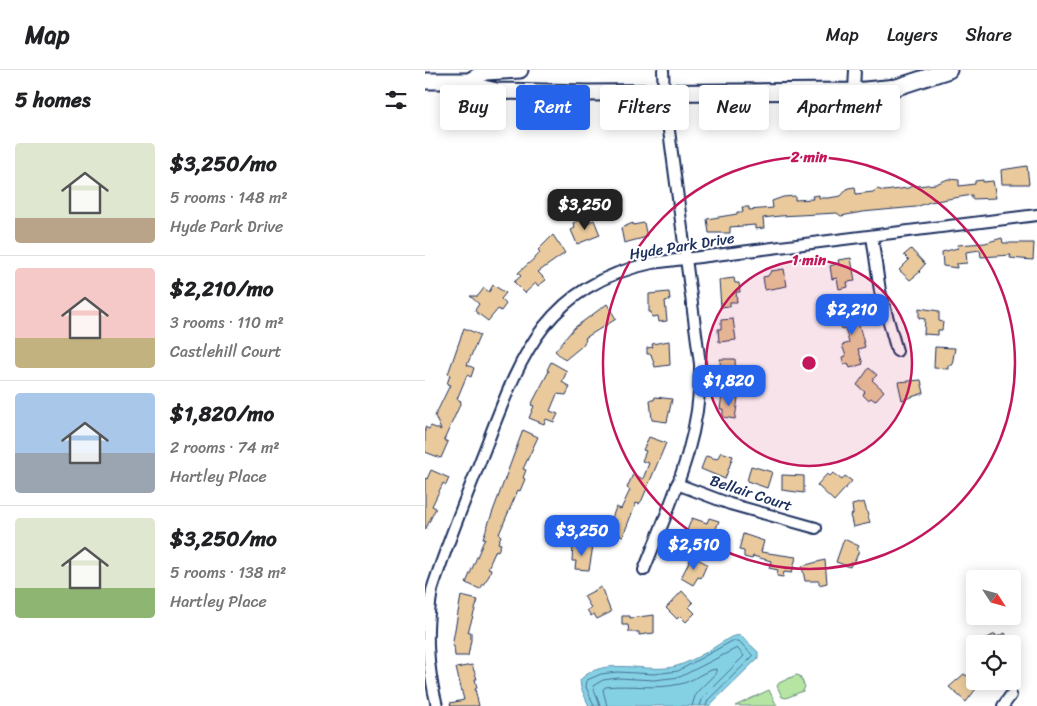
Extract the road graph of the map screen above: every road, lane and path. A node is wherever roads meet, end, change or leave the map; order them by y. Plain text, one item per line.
1 (520, 70) edge
2 (663, 70) edge
3 (855, 70) edge
4 (949, 70) edge
5 (468, 75) edge
6 (425, 81) edge
7 (664, 85) edge
8 (854, 85) edge
9 (900, 86) edge
10 (600, 92) edge
11 (779, 92) edge
12 (689, 93) edge
13 (669, 130) edge
14 (1037, 215) edge
15 (872, 236) junction
16 (686, 259) junction
17 (897, 351) dead end
18 (677, 484) junction
19 (816, 528) dead end
20 (644, 570) dead end
21 (1011, 695) dead end
22 (437, 706) edge
23 (1003, 706) edge

1 - 5 main road
2 - 7 street
3 - 8 street
4 - 9 main road
5 - 6 main road
5 - 10 main road
11 - 12 main road
13 - 16 street
14 - 15 street, Hyde Park Drive
15 - 16 street, Hyde Park Drive
15 - 17 street
16 - 18 street
16 - 22 street, Hyde Park Drive
18 - 19 street, Bellair Court
18 - 20 street
21 - 23 street

